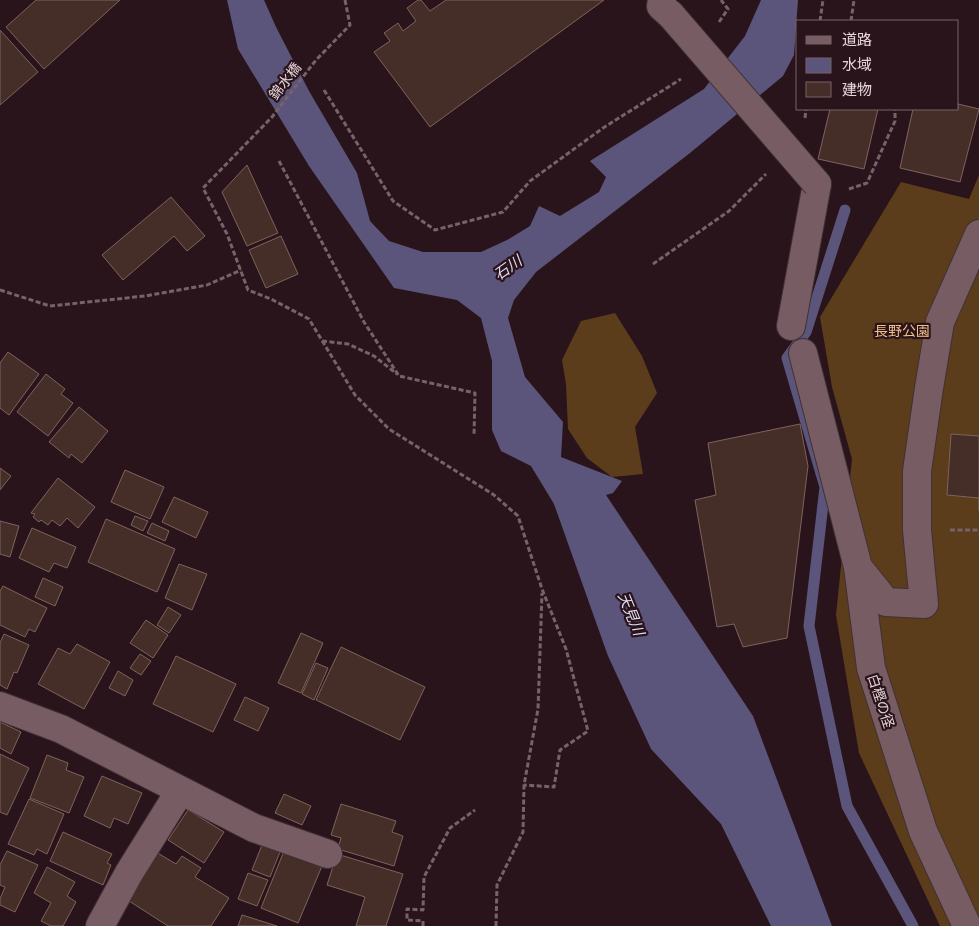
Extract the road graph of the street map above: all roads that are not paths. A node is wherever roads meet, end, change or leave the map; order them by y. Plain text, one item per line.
1 (666, 8) edge
2 (979, 234) edge
3 (791, 326) dead end
4 (803, 353) dead end
5 (858, 567) junction
6 (0, 706) edge
7 (180, 791) junction
8 (328, 854) dead end
9 (100, 926) edge
10 (967, 926) edge

1 - 3 street, bridge
2 - 5 street
4 - 5 street, 白樫の径
5 - 10 street, 白樫の径
6 - 7 street
7 - 8 street
7 - 9 street

